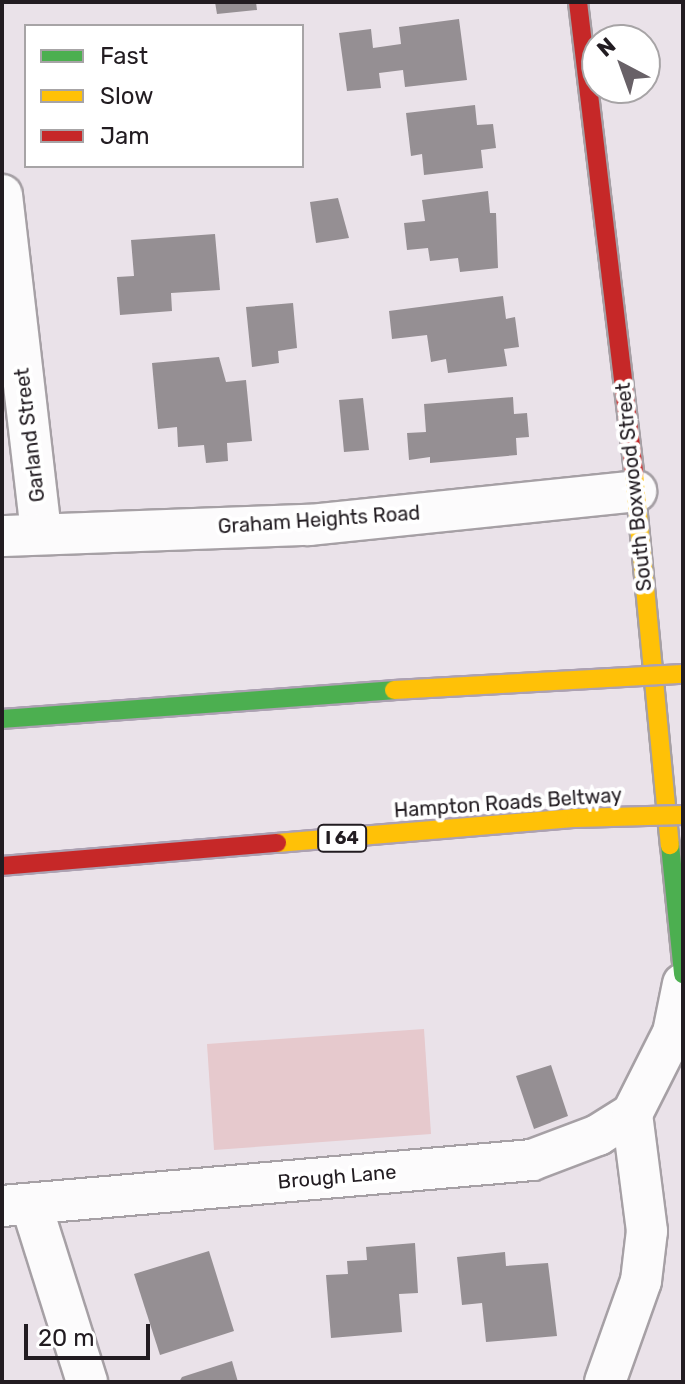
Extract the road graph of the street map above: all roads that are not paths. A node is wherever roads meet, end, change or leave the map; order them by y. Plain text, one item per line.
1 (578, 2) edge
2 (2, 195) edge
3 (636, 491) junction
4 (41, 533) junction
5 (2, 536) edge
6 (683, 674) edge
7 (2, 719) edge
8 (683, 815) edge
9 (2, 866) edge
10 (683, 974) edge
11 (683, 984) edge
12 (632, 1114) junction
13 (17, 1205) edge
14 (87, 1382) edge
15 (605, 1382) edge

1 - 3 main road, South Boxwood Street
2 - 4 street, Garland Street
3 - 4 street, Graham Heights Road
3 - 10 main road, South Boxwood Street
4 - 5 street, Graham Heights Road
6 - 7 main road, bridge
8 - 9 main road, Hampton Roads Beltway / I 64, bridge
11 - 12 street
12 - 13 street, Brough Lane
12 - 15 street
13 - 14 street, Brough Lane

